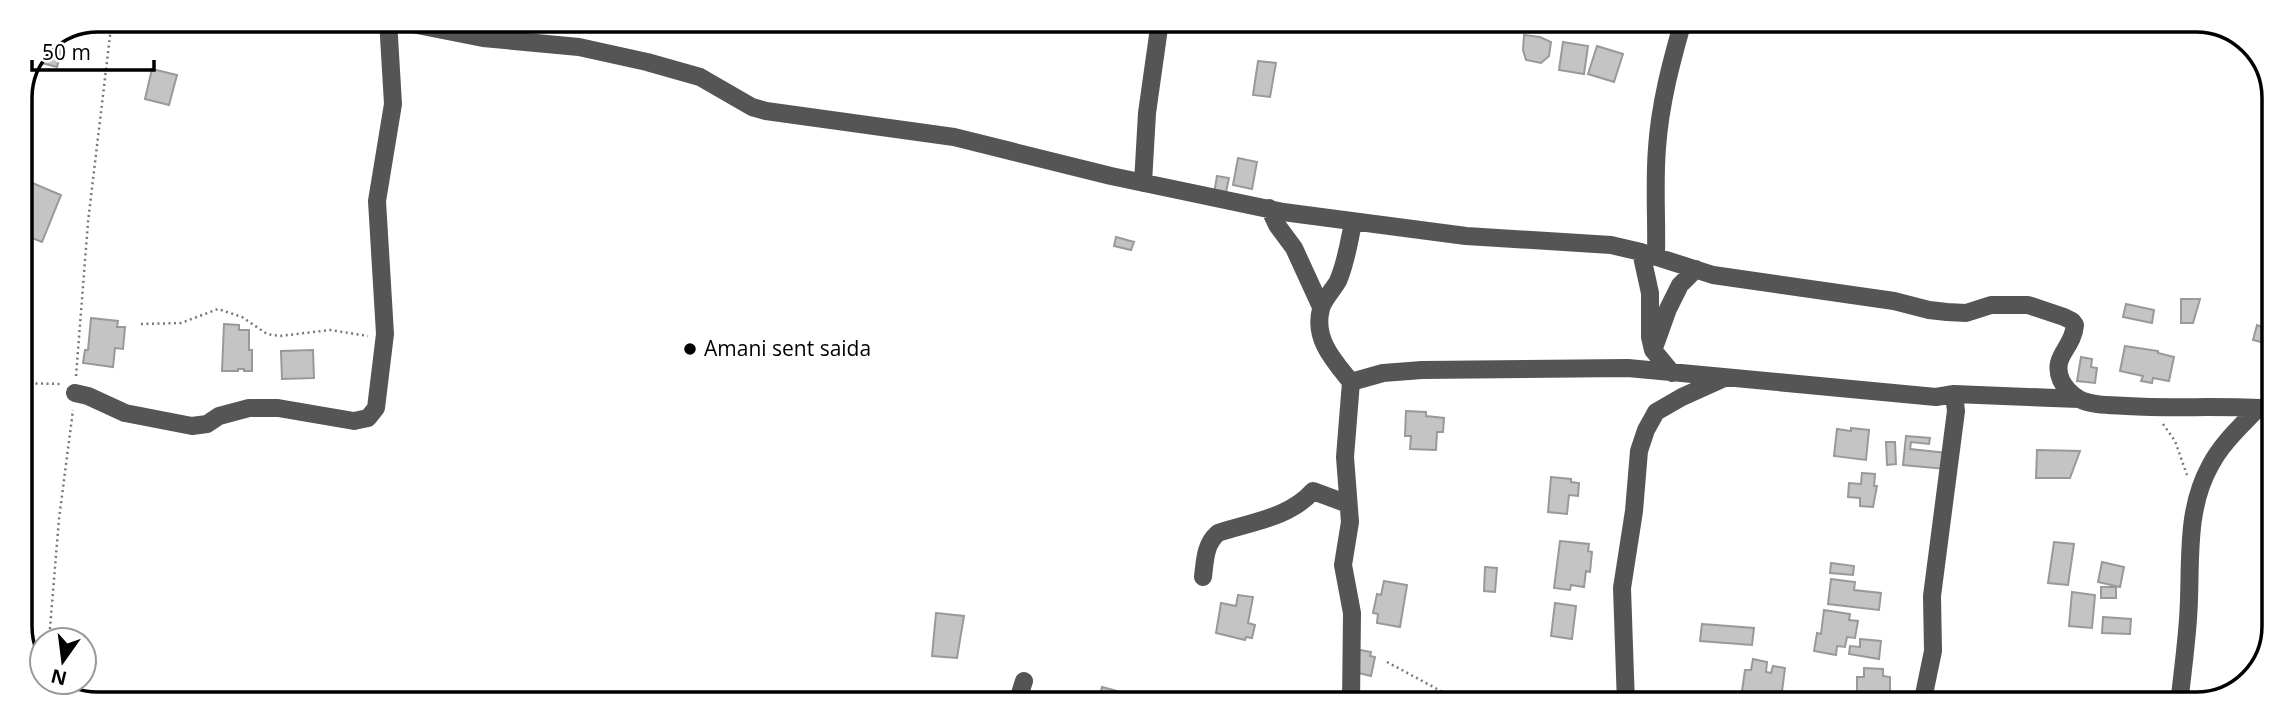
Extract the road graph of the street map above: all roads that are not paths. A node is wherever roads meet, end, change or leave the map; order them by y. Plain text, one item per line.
1 (390, 32) edge
2 (452, 32) edge
3 (1158, 32) edge
4 (1680, 32) edge
5 (1143, 184) junction
6 (1269, 208) junction
7 (1353, 223) junction
8 (1649, 254) junction
9 (1696, 269) junction
10 (1321, 307) junction
11 (1653, 350) junction
12 (1672, 373) junction
13 (1724, 378) junction
14 (1350, 382) junction
15 (75, 389) road end
16 (1954, 394) junction
17 (2079, 398) junction
18 (2262, 408) edge
19 (2262, 411) edge
20 (1349, 503) junction
21 (1203, 577) dead end
22 (1024, 681) dead end
23 (1020, 693) edge
24 (1351, 693) edge
25 (1626, 693) edge
26 (1924, 693) edge
27 (2180, 693) edge

1 - 15 street
2 - 5 street
3 - 5 street
4 - 8 street
5 - 6 street
6 - 7 street
6 - 10 street
7 - 8 street
7 - 10 street
8 - 9 street
8 - 11 street
9 - 11 street
9 - 17 street
10 - 14 street
11 - 12 street
12 - 13 street
12 - 14 street
13 - 16 street
13 - 25 street
14 - 20 street
16 - 17 street
16 - 26 street
17 - 18 street
19 - 27 street
20 - 21 street
20 - 24 street
22 - 23 street

